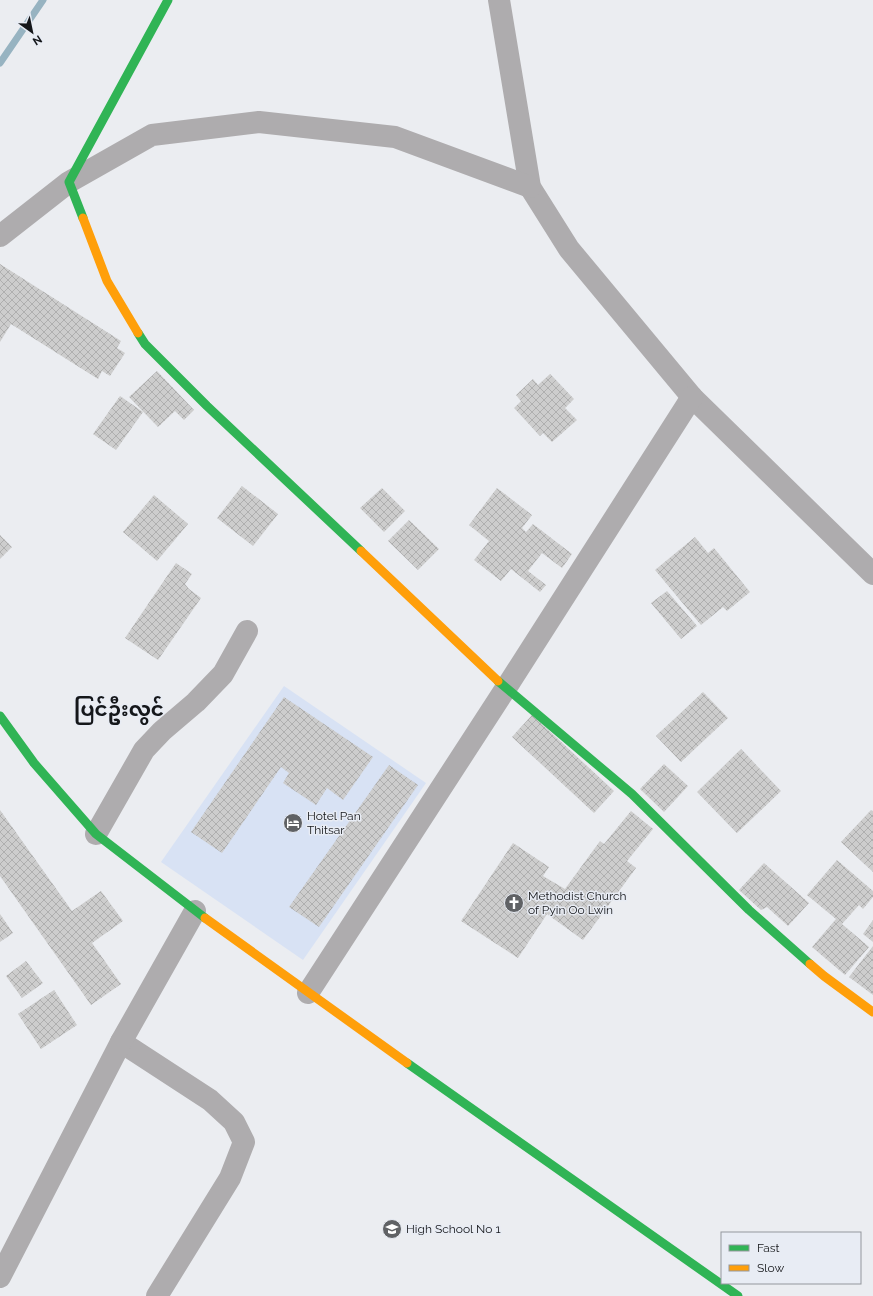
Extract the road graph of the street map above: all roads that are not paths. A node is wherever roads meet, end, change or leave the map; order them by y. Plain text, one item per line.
1 (168, 0) edge
2 (499, 0) edge
3 (69, 182) junction
4 (530, 187) junction
5 (0, 236) edge
6 (692, 397) junction
7 (873, 574) edge
8 (247, 631) dead end
9 (506, 688) junction
10 (0, 716) edge
11 (96, 834) junction
12 (195, 911) junction
13 (308, 993) junction
14 (873, 1012) edge
15 (121, 1042) junction
16 (0, 1276) edge
17 (157, 1296) edge
18 (738, 1296) edge

1 - 3 street
2 - 4 street
3 - 4 street
3 - 5 street
3 - 9 street
4 - 6 street
6 - 7 street
6 - 9 street
8 - 11 street
9 - 13 street
9 - 14 street
10 - 11 street
11 - 12 street
12 - 13 street
12 - 15 street
13 - 18 street
15 - 16 street
15 - 17 street

